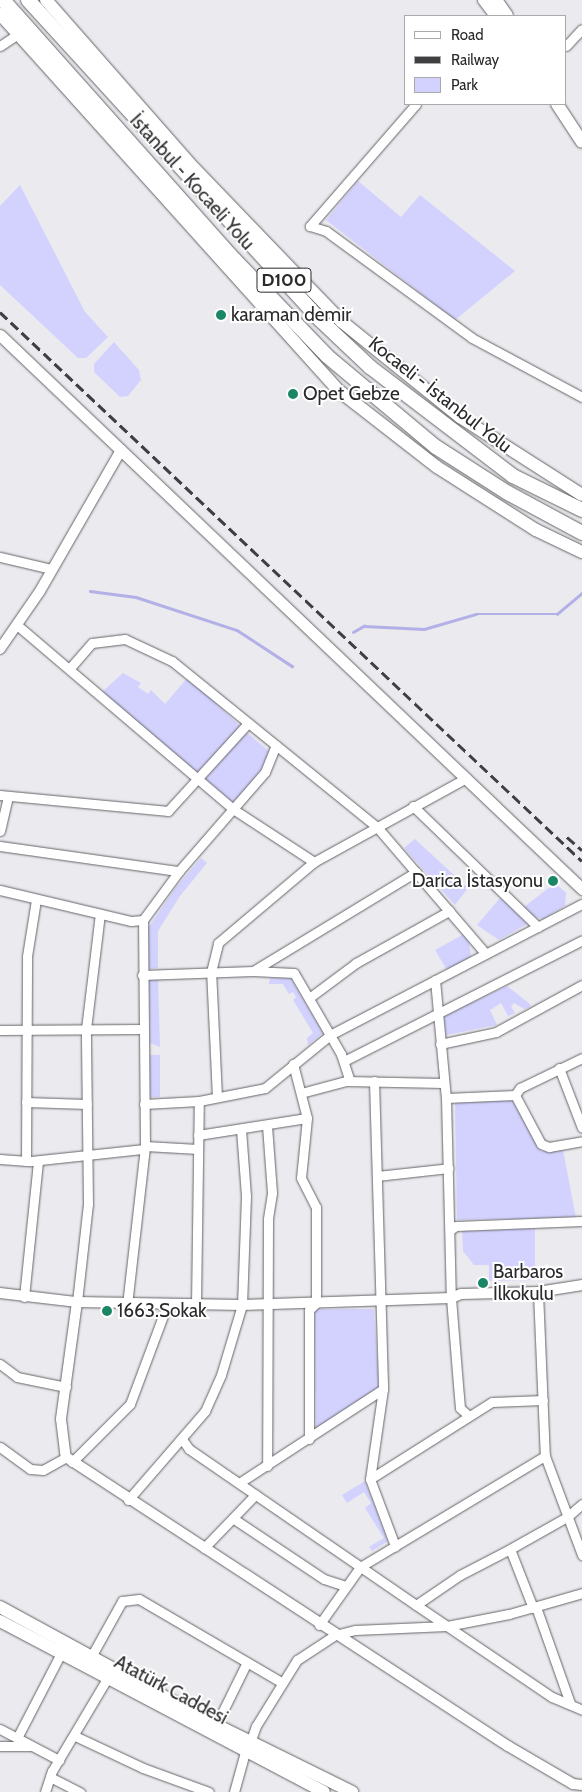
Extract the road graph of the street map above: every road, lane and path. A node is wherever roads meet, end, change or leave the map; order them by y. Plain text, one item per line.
1 (3, 0) edge
2 (28, 0) edge
3 (46, 0) edge
4 (484, 0) edge
5 (499, 10) edge
6 (0, 14) edge
7 (582, 29) edge
8 (18, 34) junction
9 (567, 45) edge
10 (0, 46) edge
11 (567, 103) edge
12 (415, 105) edge
13 (558, 105) edge
14 (582, 126) edge
15 (582, 142) edge
16 (0, 335) edge
17 (582, 397) edge
18 (121, 450) junction
19 (582, 495) edge
20 (582, 510) edge
21 (582, 533) edge
22 (582, 552) edge
23 (0, 557) edge
24 (51, 569) junction
25 (17, 625) junction
26 (0, 649) edge
27 (70, 668) junction
28 (248, 723) junction
29 (276, 745) junction
30 (466, 778) junction
31 (198, 780) junction
32 (4, 796) edge
33 (413, 806) junction
34 (233, 809) junction
35 (377, 827) junction
36 (0, 831) edge
37 (0, 846) edge
38 (314, 862) junction
39 (179, 871) junction
40 (416, 872) junction
41 (0, 890) edge
42 (582, 890) edge
43 (36, 900) junction
44 (582, 904) edge
45 (449, 911) junction
46 (100, 914) junction
47 (143, 920) junction
48 (538, 927) junction
49 (582, 940) edge
50 (486, 954) junction
51 (253, 970) junction
52 (211, 972) junction
53 (142, 975) junction
54 (435, 980) junction
55 (582, 985) edge
56 (309, 998) junction
57 (438, 1013) junction
58 (25, 1029) junction
59 (86, 1029) junction
60 (0, 1030) edge
61 (143, 1030) junction
62 (330, 1035) junction
63 (440, 1044) junction
64 (582, 1058) edge
65 (344, 1061) junction
66 (294, 1064) junction
67 (559, 1068) junction
68 (350, 1081) junction
69 (374, 1081) junction
70 (443, 1083) junction
71 (301, 1093) junction
72 (515, 1095) junction
73 (217, 1097) junction
74 (446, 1098) junction
75 (199, 1101) junction
76 (26, 1102) junction
77 (87, 1104) junction
78 (144, 1104) junction
79 (306, 1118) junction
80 (267, 1126) junction
81 (582, 1128) edge
82 (240, 1129) junction
83 (198, 1135) junction
84 (582, 1141) edge
85 (145, 1147) junction
86 (198, 1149) junction
87 (87, 1157) junction
88 (0, 1159) edge
89 (38, 1160) junction
90 (26, 1161) junction
91 (449, 1168) junction
92 (377, 1176) junction
93 (582, 1221) edge
94 (450, 1230) junction
95 (582, 1285) edge
96 (538, 1292) junction
97 (0, 1293) edge
98 (24, 1297) junction
99 (451, 1298) junction
100 (380, 1301) junction
101 (77, 1302) junction
102 (316, 1303) junction
103 (267, 1304) junction
104 (127, 1305) junction
105 (167, 1305) junction
106 (196, 1305) junction
107 (242, 1305) junction
108 (0, 1364) edge
109 (66, 1387) junction
110 (383, 1389) junction
111 (543, 1400) junction
112 (469, 1416) junction
113 (182, 1439) junction
114 (309, 1439) junction
115 (0, 1447) edge
116 (545, 1456) junction
117 (69, 1459) junction
118 (267, 1466) junction
119 (370, 1479) junction
120 (239, 1483) junction
121 (255, 1495) junction
122 (128, 1500) junction
123 (582, 1504) edge
124 (567, 1517) junction
125 (234, 1519) junction
126 (396, 1546) junction
127 (204, 1548) junction
128 (510, 1549) junction
129 (582, 1555) edge
130 (360, 1567) junction
131 (346, 1586) junction
132 (582, 1593) edge
133 (416, 1606) junction
134 (0, 1607) edge
135 (535, 1607) junction
136 (0, 1621) edge
137 (319, 1625) junction
138 (447, 1626) junction
139 (334, 1635) junction
140 (61, 1653) junction
141 (92, 1655) junction
142 (247, 1662) junction
143 (108, 1678) junction
144 (281, 1682) junction
145 (570, 1703) junction
146 (582, 1710) edge
147 (216, 1725) junction
148 (0, 1729) edge
149 (75, 1736) junction
150 (17, 1738) junction
151 (0, 1746) edge
152 (33, 1746) junction
153 (247, 1747) junction
154 (59, 1760) junction
155 (50, 1777) junction
156 (579, 1787) edge
157 (186, 1788) edge
158 (317, 1790) edge
159 (45, 1792) edge
160 (80, 1792) edge
161 (209, 1792) edge
162 (234, 1792) edge
163 (352, 1792) edge

1 - 21 highway, İstanbul - Kocaeli Yolu / D100
2 - 20 highway, Kocaeli - İstanbul Yolu / D100
3 - 19 main road
4 - 5 main road
6 - 8 main road
7 - 9 street
8 - 10 street
8 - 22 main road
11 - 14 main road
12 - 17 street
13 - 15 main road
16 - 18 main road
18 - 24 street
18 - 30 main road
23 - 24 street
24 - 25 street
25 - 26 street
25 - 27 street
27 - 28 street
27 - 31 street
28 - 29 street
28 - 31 street
29 - 34 street
29 - 35 street
30 - 33 street
30 - 42 main road
31 - 32 street
31 - 34 street
32 - 36 street
33 - 35 street
33 - 48 street
34 - 38 street
34 - 39 street
35 - 38 street
35 - 40 street
37 - 39 street
38 - 52 street
39 - 47 street
40 - 45 street
40 - 51 street
41 - 43 street
43 - 46 street
43 - 58 street
44 - 48 street
45 - 50 street
45 - 56 street
46 - 47 street
46 - 59 street
47 - 53 street
48 - 50 street
49 - 57 street
50 - 54 street
51 - 52 street
51 - 56 street
52 - 53 street
52 - 73 street
53 - 61 street
54 - 57 street
54 - 62 street
55 - 63 street
56 - 62 street
57 - 63 street
57 - 65 street
58 - 59 street
58 - 60 street
58 - 76 street
59 - 61 street
59 - 77 street
61 - 78 street
62 - 65 street
62 - 66 street
63 - 70 street
64 - 67 street
65 - 68 street
66 - 71 street
66 - 73 street
67 - 72 street
67 - 81 street
68 - 69 street
68 - 71 street
69 - 70 street
69 - 92 street
70 - 74 street
71 - 79 street
72 - 74 street
72 - 84 street
73 - 75 street
74 - 91 street
75 - 78 street
75 - 83 street
76 - 77 street
76 - 90 street
77 - 87 street
78 - 85 street
79 - 80 street
79 - 102 street
80 - 82 street
80 - 103 street
82 - 83 street
82 - 107 street
83 - 86 street
85 - 86 street
85 - 87 street
85 - 104 street
86 - 106 street
87 - 89 street
87 - 101 street
88 - 90 street
89 - 90 street
89 - 98 street
91 - 92 street
91 - 94 street
92 - 100 street
93 - 94 street
94 - 99 street
95 - 96 street
96 - 99 street
96 - 111 street
97 - 98 street
98 - 101 street
99 - 100 street
99 - 112 street
100 - 102 street
100 - 110 street
101 - 104 street
101 - 109 street
102 - 103 street
102 - 114 street
103 - 107 street
103 - 118 street
104 - 105 street
105 - 106 street
105 - 117 street
106 - 107 street
107 - 113 street
108 - 109 street
109 - 117 street
110 - 114 street
110 - 119 street
111 - 112 street
111 - 116 street
112 - 119 street
113 - 120 street
113 - 122 street
114 - 118 street
115 - 117 street
116 - 124 street
116 - 126 street
117 - 122 street
118 - 120 street
119 - 126 street
120 - 121 street
121 - 125 street
121 - 130 street
122 - 127 street
123 - 124 street
124 - 128 street
124 - 129 street
125 - 127 street
125 - 131 street
126 - 130 street
127 - 137 street
128 - 133 street
128 - 135 street
130 - 131 street
130 - 133 street
131 - 137 street
132 - 135 street
133 - 138 street
134 - 141 main road
135 - 138 street
135 - 145 street
136 - 140 main road, Atatürk Caddesi
137 - 139 street
138 - 139 street
138 - 145 street
139 - 144 street
139 - 156 street
140 - 143 main road, Atatürk Caddesi
140 - 150 street
141 - 142 street
141 - 147 main road
142 - 144 street
142 - 147 street
143 - 149 street
143 - 153 main road, Atatürk Caddesi
144 - 153 street
145 - 146 street
147 - 153 main road
148 - 150 street
149 - 154 street
149 - 157 street
150 - 152 street
151 - 152 street
152 - 154 street
153 - 158 main road, Atatürk Caddesi
153 - 162 street
153 - 163 main road
154 - 155 street
155 - 159 street
155 - 160 street
157 - 161 street

